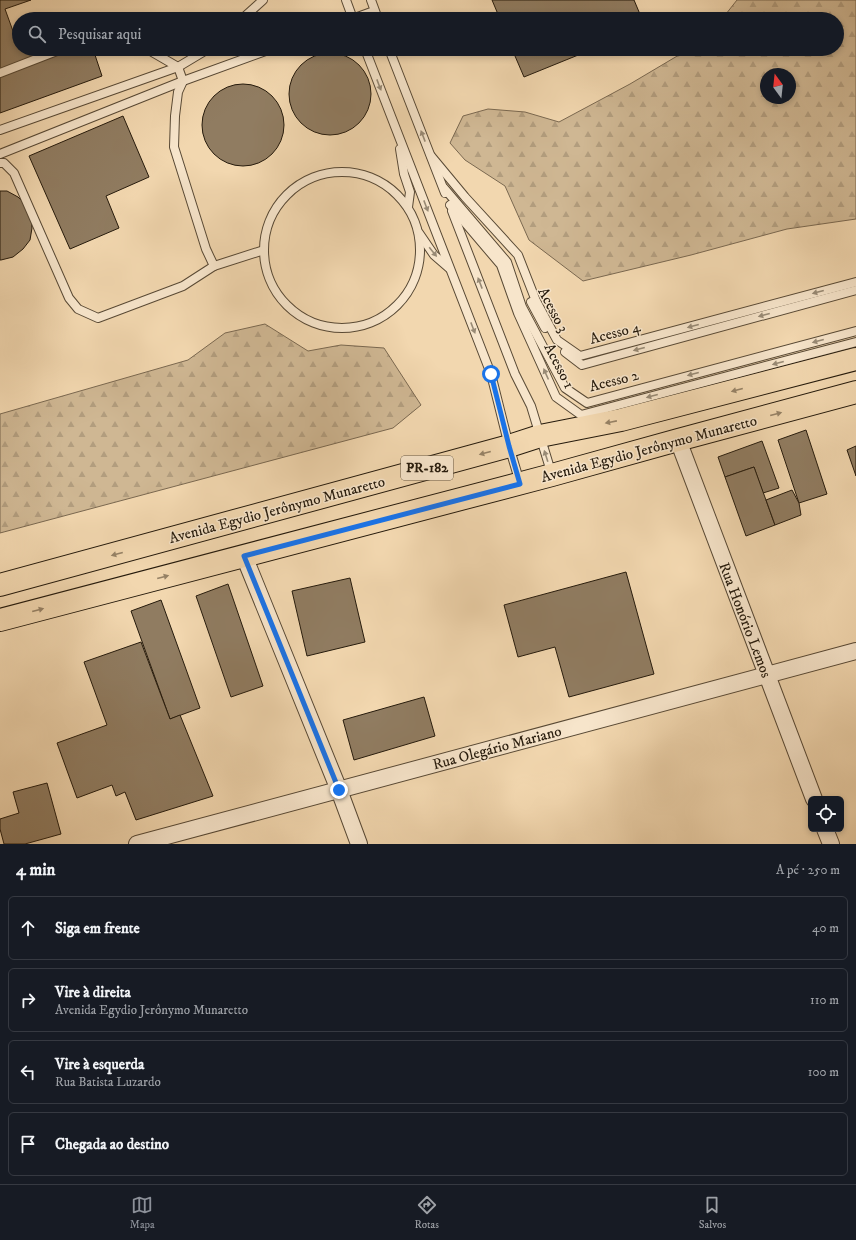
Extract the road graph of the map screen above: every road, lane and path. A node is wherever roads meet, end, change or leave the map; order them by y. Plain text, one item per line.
1 (263, 0) edge
2 (346, 0) edge
3 (370, 0) edge
4 (374, 11) edge
5 (250, 12) edge
6 (350, 12) edge
7 (44, 56) edge
8 (159, 56) edge
9 (196, 56) edge
10 (252, 56) edge
11 (368, 56) edge
12 (392, 56) edge
13 (178, 67) junction
14 (0, 73) edge
15 (183, 81) junction
16 (396, 129) junction
17 (0, 130) edge
18 (0, 154) edge
19 (431, 156) junction
20 (0, 163) edge
21 (437, 171) junction
22 (444, 188) junction
23 (450, 205) junction
24 (408, 207) junction
25 (418, 233) junction
26 (264, 250) junction
27 (214, 266) junction
28 (450, 269) junction
29 (856, 282) edge
30 (856, 290) edge
31 (856, 331) edge
32 (856, 342) edge
33 (856, 358) edge
34 (823, 368) junction
35 (856, 392) edge
36 (831, 399) junction
37 (540, 436) junction
38 (678, 440) junction
39 (509, 446) junction
40 (552, 475) junction
41 (520, 484) junction
42 (244, 556) junction
43 (0, 585) edge
44 (0, 620) edge
45 (856, 651) edge
46 (766, 676) junction
47 (339, 790) junction
48 (813, 796) edge
49 (826, 832) edge
50 (137, 844) edge
51 (359, 844) edge
52 (831, 844) edge

1 - 5 lane
2 - 6 lane
3 - 4 lane
7 - 14 lane
8 - 13 lane
9 - 13 lane
10 - 15 lane
11 -> 16 lane
19 -> 12 lane
13 - 15 lane
13 - 17 lane
15 - 18 lane
15 - 27 lane
16 - 24 lane
16 -> 28 lane
19 - 21 lane
29 -> 19 lane, Acesso 4
20 - 27 lane
21 - 22 lane
30 -> 21 lane, Acesso 3
22 - 23 lane
31 -> 22 lane, Acesso 2
32 -> 23 lane, Acesso 1
37 -> 23 lane
24 - 25 lane
24 - 26 lane
25 - 26 lane
25 -> 28 lane
26 - 27 lane
28 -> 39 lane
33 - 34 main road, Avenida Egydio Jerônymo Munaretto / PR-182
34 - 36 main road
34 -> 37 main road, Avenida Egydio Jerônymo Munaretto / PR-182
35 - 36 main road, Avenida Egydio Jerônymo Munaretto / PR-182
38 -> 36 main road, Avenida Egydio Jerônymo Munaretto / PR-182
37 - 39 main road, Avenida Egydio Jerônymo Munaretto / PR-182
40 -> 37 lane
38 - 40 main road, Avenida Egydio Jerônymo Munaretto / PR-182
38 - 46 street, Rua Honório Lemos
39 - 41 lane
39 -> 43 main road, Avenida Egydio Jerônymo Munaretto / PR-182
40 - 41 main road, Avenida Egydio Jerônymo Munaretto / PR-182
41 - 42 main road, Avenida Egydio Jerônymo Munaretto / PR-182
44 -> 42 main road, Avenida Egydio Jerônymo Munaretto / PR-182
42 - 47 street
45 - 46 street, Rua Olegário Mariano
46 - 47 street, Rua Olegário Mariano
46 - 48 street, Rua Honório Lemos
47 - 50 street, Rua Olegário Mariano
47 - 51 street
49 - 52 street

